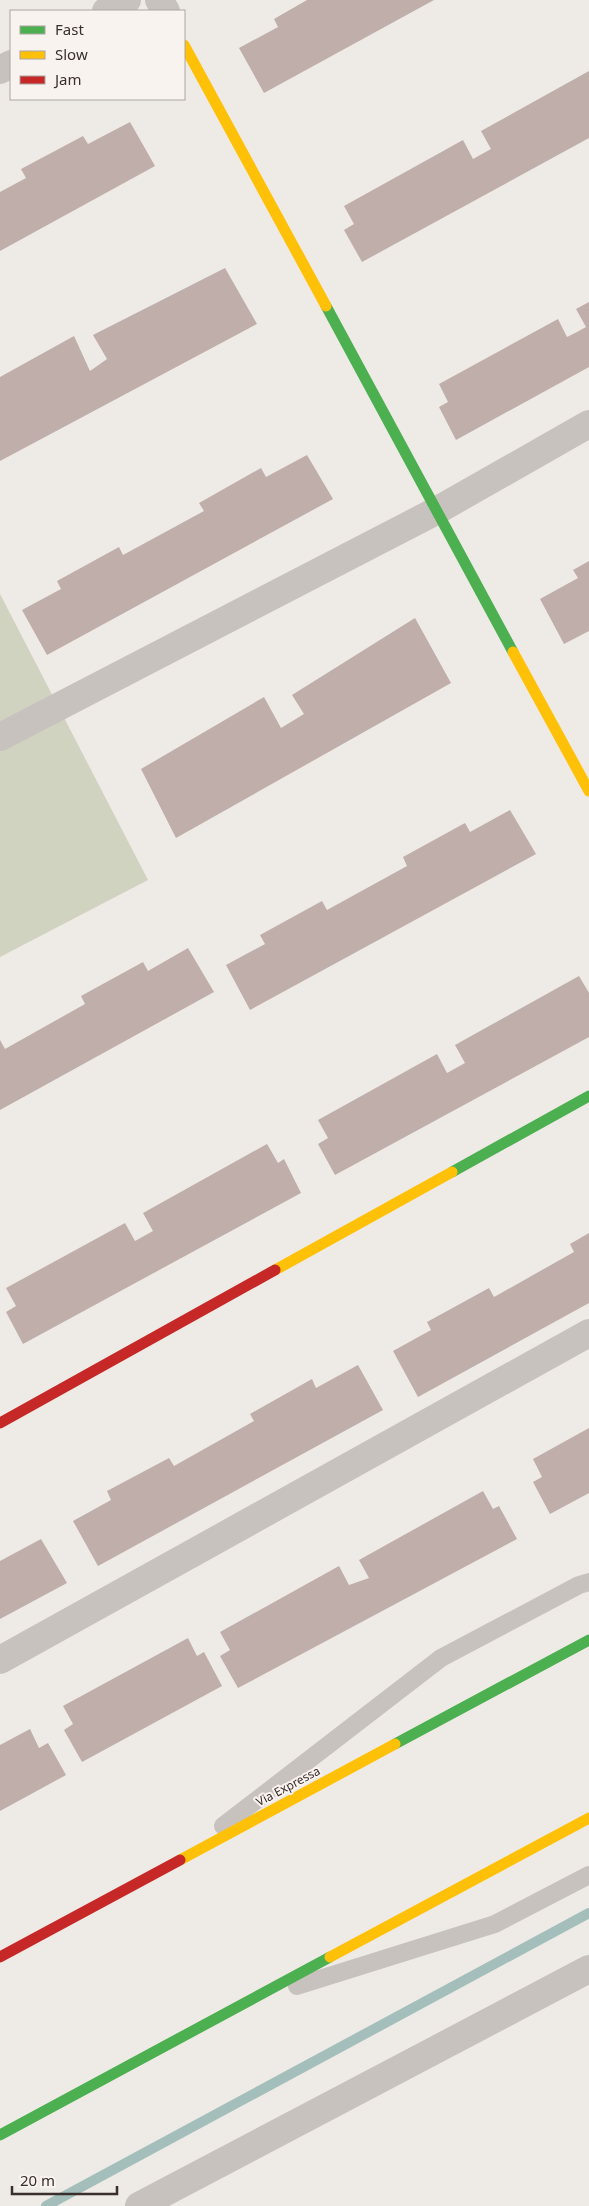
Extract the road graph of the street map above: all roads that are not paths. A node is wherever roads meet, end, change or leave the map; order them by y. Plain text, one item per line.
1 (127, 0) edge
2 (108, 10) edge
3 (185, 47) edge
4 (589, 424) edge
5 (436, 511) junction
6 (0, 737) edge
7 (589, 790) edge
8 (589, 1096) edge
9 (589, 1333) edge
10 (0, 1423) edge
11 (589, 1582) edge
12 (589, 1640) edge
13 (0, 1660) edge
14 (589, 1818) edge
15 (175, 1863) junction
16 (589, 1875) edge
17 (0, 1957) edge
18 (588, 1971) edge
19 (252, 2000) junction
20 (0, 2135) edge
21 (139, 2206) edge

1 - 2 street
3 - 5 street
4 - 5 street
5 - 6 street
5 - 7 street
8 - 10 street
9 - 13 street
11 - 15 lane
12 - 15 street, Via Expressa
14 - 19 street
15 - 17 street, Via Expressa
16 - 19 lane
18 - 21 street
19 - 20 street

